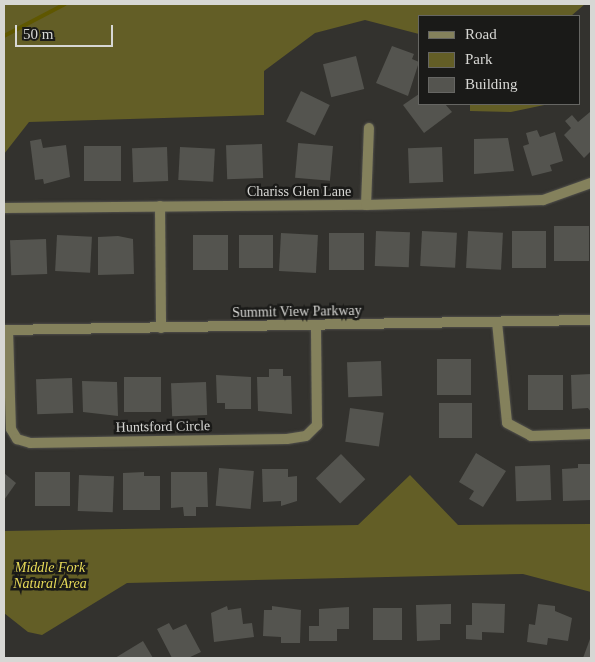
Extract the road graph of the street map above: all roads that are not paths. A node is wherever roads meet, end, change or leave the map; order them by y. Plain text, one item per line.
1 (369, 128) dead end
2 (591, 183) edge
3 (160, 206) junction
4 (366, 206) junction
5 (4, 208) edge
6 (591, 320) edge
7 (497, 322) junction
8 (316, 326) junction
9 (161, 328) junction
10 (6, 330) edge
11 (591, 434) edge

1 - 4 street
2 - 4 street, Chariss Glen Lane
3 - 4 street, Chariss Glen Lane
3 - 5 street, Chariss Glen Lane
3 - 9 street
6 - 7 street, Summit View Parkway
7 - 8 street, Summit View Parkway
7 - 11 street
8 - 9 street, Summit View Parkway
8 - 10 street, Huntsford Circle
9 - 10 street, Summit View Parkway

